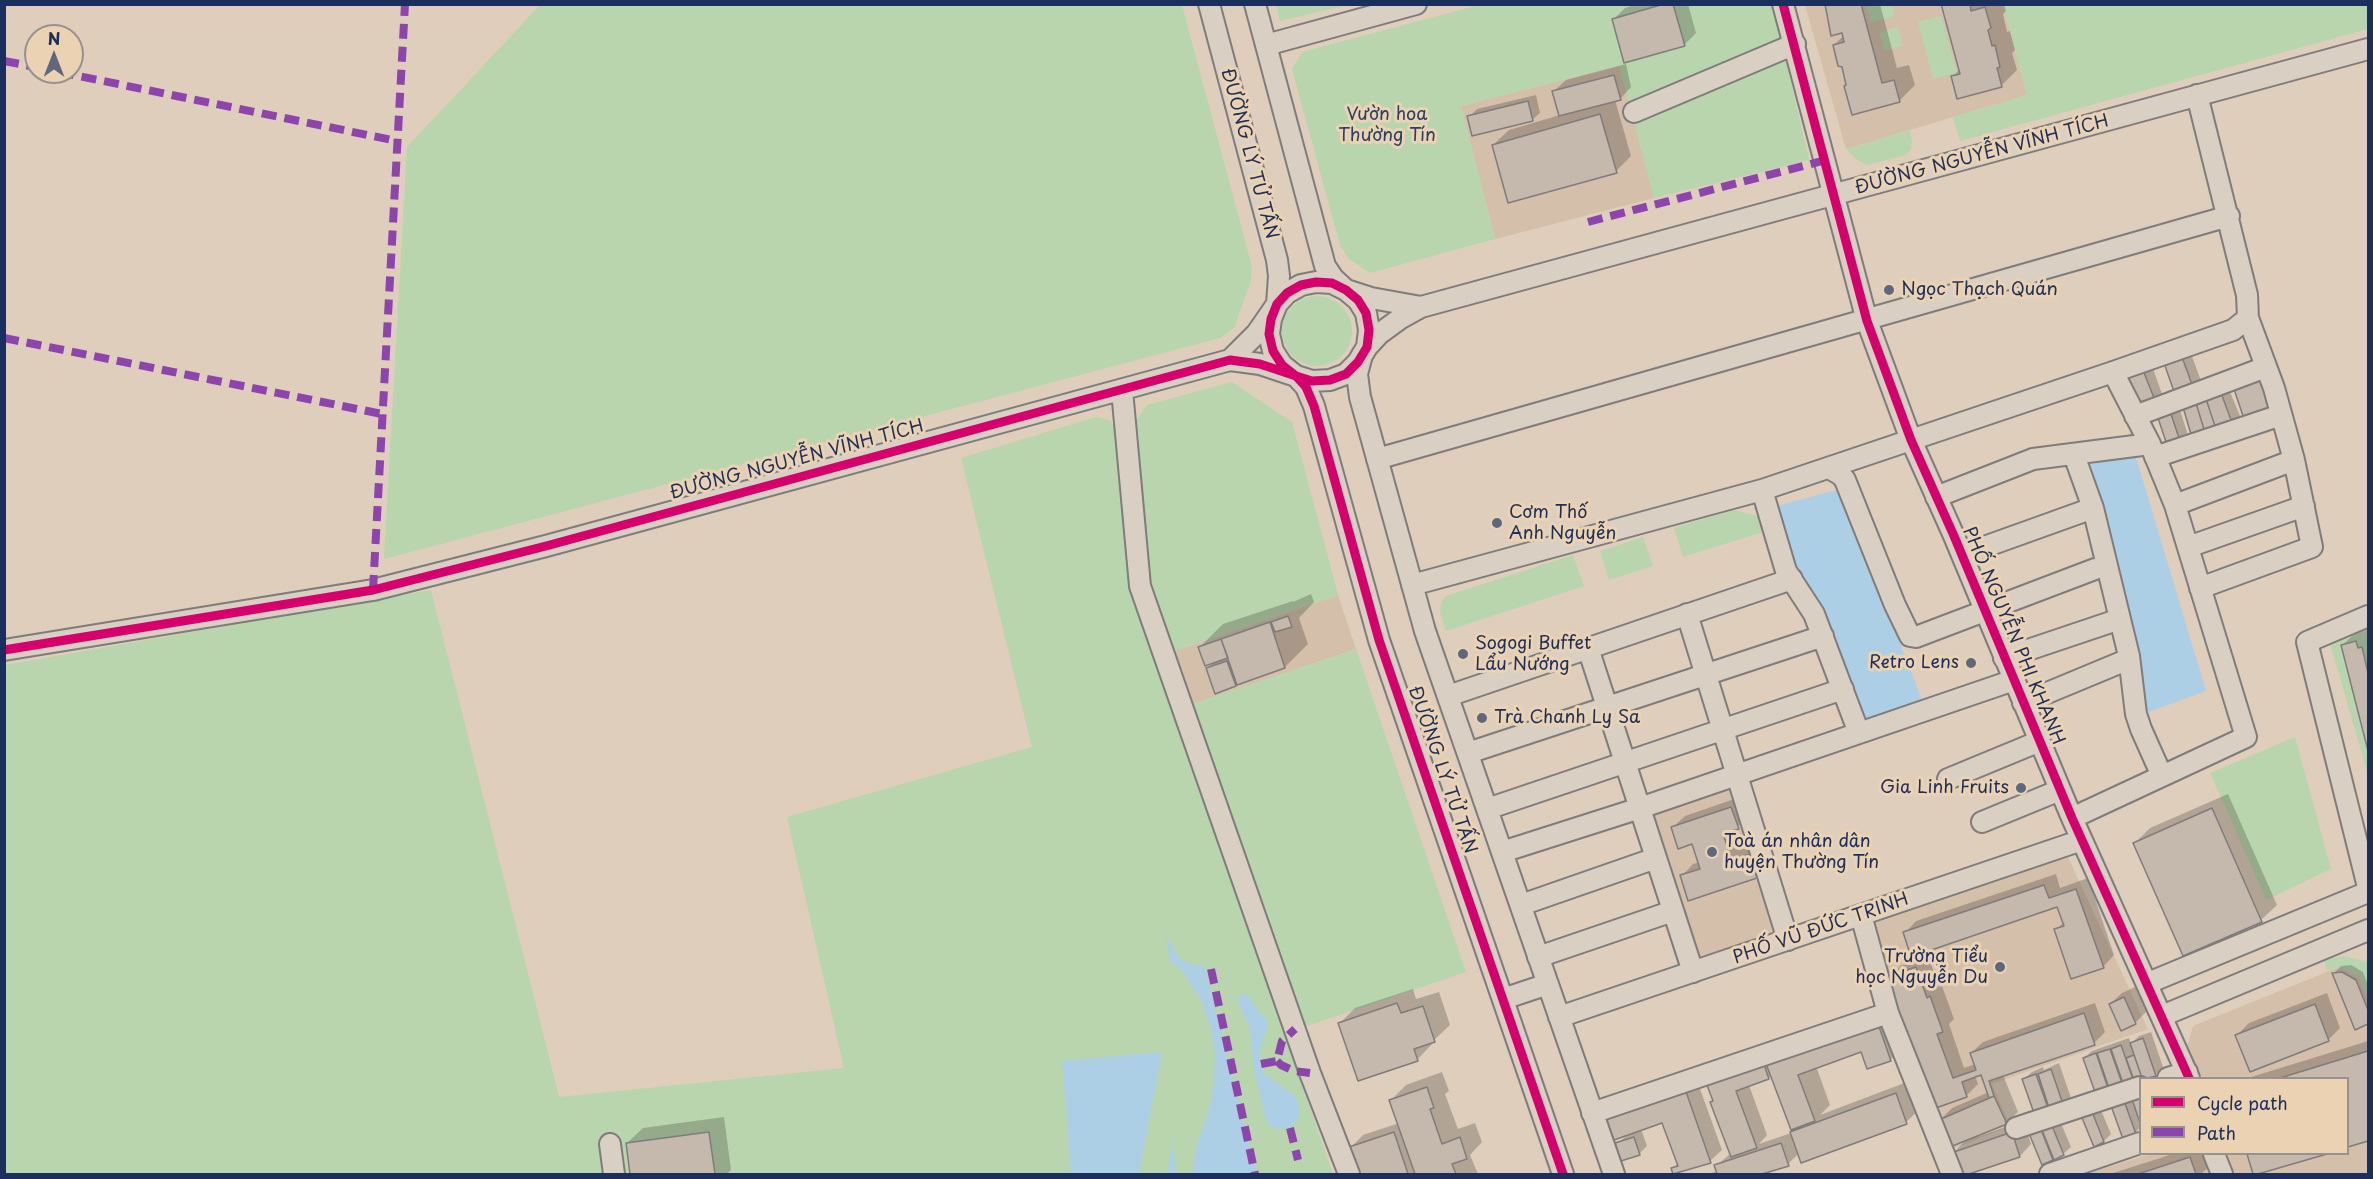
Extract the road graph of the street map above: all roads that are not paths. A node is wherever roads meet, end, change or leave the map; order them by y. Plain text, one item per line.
1 (1209, 4) edge
2 (1255, 4) edge
3 (1416, 4) edge
4 (1783, 4) edge
5 (1795, 44) junction
6 (1266, 45) junction
7 (2368, 49) edge
8 (2197, 95) junction
9 (1634, 112) dead end
10 (1835, 195) junction
11 (2229, 216) junction
12 (1346, 290) junction
13 (1277, 304) junction
14 (1421, 307) junction
15 (2248, 318) junction
16 (1867, 321) junction
17 (1365, 351) junction
18 (1230, 360) junction
19 (2266, 367) junction
20 (2114, 372) junction
21 (1296, 376) junction
22 (1122, 390) junction
23 (2281, 415) junction
24 (2135, 416) junction
25 (1911, 440) junction
26 (2153, 451) junction
27 (2074, 455) junction
28 (1377, 459) junction
29 (2294, 460) junction
30 (1829, 468) junction
31 (1762, 490) junction
32 (1936, 497) junction
33 (2175, 505) junction
34 (2304, 506) junction
35 (2093, 508) junction
36 (2188, 548) junction
37 (1962, 555) junction
38 (2095, 569) dead end
39 (1792, 579) junction
40 (1412, 585) junction
41 (2200, 588) junction
42 (1984, 610) junction
43 (1687, 614) junction
44 (2368, 616) edge
45 (2120, 619) junction
46 (1822, 636) junction
47 (1588, 648) junction
48 (4, 650) edge
49 (2004, 658) junction
50 (2129, 659) junction
51 (1706, 675) junction
52 (2014, 680) junction
53 (1843, 689) junction
54 (1448, 696) junction
55 (2023, 703) junction
56 (1607, 708) junction
57 (1723, 730) junction
58 (1859, 733) junction
59 (2040, 741) junction
60 (1468, 753) junction
61 (1625, 763) junction
62 (1737, 775) junction
63 (2162, 776) junction
64 (1948, 779) dead end
65 (2060, 790) junction
66 (1640, 808) junction
67 (1487, 809) junction
68 (2072, 818) junction
69 (1982, 822) dead end
70 (2082, 840) junction
71 (1502, 852) junction
72 (1656, 858) junction
73 (2368, 887) edge
74 (2368, 892) edge
75 (1521, 905) junction
76 (1673, 911) junction
77 (1861, 915) junction
78 (2368, 930) edge
79 (1788, 940) junction
80 (1538, 957) junction
81 (1693, 972) junction
82 (2148, 983) junction
83 (1548, 984) junction
84 (1503, 999) junction
85 (1888, 1013) junction
86 (2162, 1016) junction
87 (1559, 1017) junction
88 (2188, 1075) edge
89 (2139, 1088) edge
90 (1593, 1113) junction
91 (2016, 1128) dead end
92 (2139, 1143) edge
93 (610, 1144) dead end
94 (2214, 1155) edge
95 (614, 1174) edge
96 (1349, 1174) edge
97 (1563, 1174) edge
98 (1614, 1174) edge
99 (1952, 1174) edge
100 (2050, 1174) edge
101 (2222, 1174) edge

1 - 13 street, ĐƯỜNG LÝ TỬ TẤN
2 - 6 street
3 - 6 street
4 - 5 street, PHỐ NGUYỄN PHI KHANH
5 - 9 street
5 - 10 street, PHỐ NGUYỄN PHI KHANH
6 - 12 street
7 - 8 street, ĐƯỜNG NGUYỄN VĨNH TÍCH
8 - 10 street, ĐƯỜNG NGUYỄN VĨNH TÍCH
8 - 11 street
10 - 14 street, ĐƯỜNG NGUYỄN VĨNH TÍCH
10 - 16 street, PHỐ NGUYỄN PHI KHANH
11 - 15 street
11 - 16 street
12 - 13 street
12 - 14 street
12 - 17 street
13 - 18 street
13 - 21 street
14 - 17 street
15 - 19 street
15 - 20 street
16 - 25 street, PHỐ NGUYỄN PHI KHANH
16 - 28 street
17 - 21 street
17 - 28 street, ĐƯỜNG LÝ TỬ TẤN
18 - 21 street
18 - 22 street, ĐƯỜNG NGUYỄN VĨNH TÍCH
19 - 23 street
19 - 24 street
20 - 24 street
20 - 25 street
21 - 84 street, ĐƯỜNG LÝ TỬ TẤN
22 - 48 street, ĐƯỜNG NGUYỄN VĨNH TÍCH
22 - 96 street
23 - 26 street
23 - 29 street
24 - 26 street
25 - 30 street
25 - 32 street, PHỐ NGUYỄN PHI KHANH
26 - 27 street
26 - 33 street
27 - 32 street
27 - 35 street
28 - 40 street, ĐƯỜNG LÝ TỬ TẤN
29 - 33 street
29 - 34 street
30 - 31 street
30 - 42 street
31 - 39 street
31 - 40 street
32 - 37 street, PHỐ NGUYỄN PHI KHANH
33 - 36 street
34 - 36 street
34 - 41 street
35 - 37 street
35 - 45 street
36 - 41 street
37 - 42 street, PHỐ NGUYỄN PHI KHANH
38 - 42 street
39 - 43 street
39 - 46 street
40 - 54 street, ĐƯỜNG LÝ TỬ TẤN
41 - 63 street
42 - 49 street, PHỐ NGUYỄN PHI KHANH
43 - 47 street
43 - 51 street
44 - 73 street
45 - 49 street
45 - 50 street
46 - 51 street
46 - 53 street
47 - 54 street
47 - 56 street
49 - 52 street, PHỐ NGUYỄN PHI KHANH
50 - 55 street
50 - 63 street
51 - 56 street
51 - 57 street
52 - 55 street, PHỐ NGUYỄN PHI KHANH
52 - 58 street
53 - 57 street
53 - 58 street
54 - 60 street, ĐƯỜNG LÝ TỬ TẤN
55 - 59 street, PHỐ NGUYỄN PHI KHANH
56 - 60 street
56 - 61 street
57 - 61 street
57 - 62 street
58 - 62 street
59 - 64 street
59 - 65 street, PHỐ NGUYỄN PHI KHANH
60 - 67 street, ĐƯỜNG LÝ TỬ TẤN
61 - 66 street
61 - 67 street
62 - 66 street
62 - 79 street
63 - 68 street
65 - 68 street, PHỐ NGUYỄN PHI KHANH
65 - 69 street
66 - 71 street
66 - 72 street
67 - 71 street, ĐƯỜNG LÝ TỬ TẤN
68 - 70 street, PHỐ NGUYỄN PHI KHANH
70 - 77 street, PHỐ VŨ ĐỨC TRINH
70 - 82 street, PHỐ NGUYỄN PHI KHANH
71 - 75 street, ĐƯỜNG LÝ TỬ TẤN
72 - 75 street
72 - 76 street
74 - 82 street
75 - 80 street, ĐƯỜNG LÝ TỬ TẤN
76 - 80 street
76 - 81 street
77 - 79 street, PHỐ VŨ ĐỨC TRINH
77 - 85 street
78 - 86 street
79 - 81 street, PHỐ VŨ ĐỨC TRINH
80 - 83 street, ĐƯỜNG LÝ TỬ TẤN
81 - 87 street, PHỐ VŨ ĐỨC TRINH
82 - 86 street, PHỐ NGUYỄN PHI KHANH
83 - 84 street
83 - 87 street, ĐƯỜNG LÝ TỬ TẤN
84 - 97 street, ĐƯỜNG LÝ TỬ TẤN
85 - 90 street
85 - 99 street
86 - 88 street, PHỐ NGUYỄN PHI KHANH
87 - 90 street, ĐƯỜNG LÝ TỬ TẤN
89 - 91 street
90 - 98 street, ĐƯỜNG LÝ TỬ TẤN
92 - 100 street
93 - 95 street
94 - 101 street

